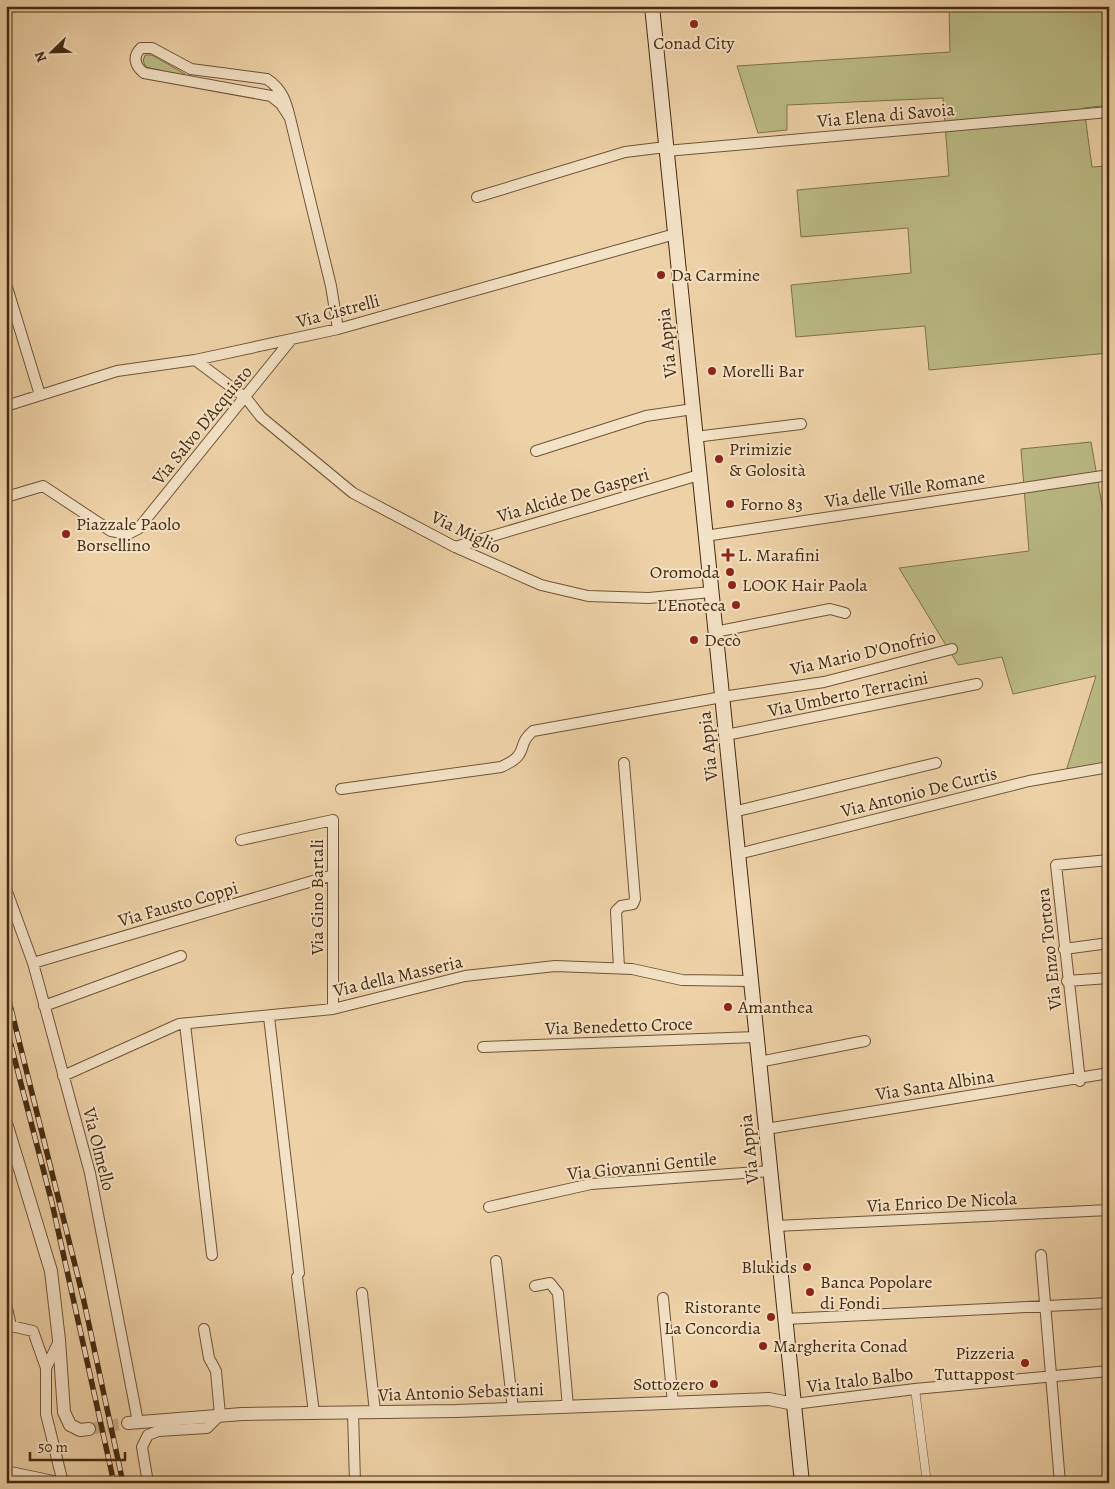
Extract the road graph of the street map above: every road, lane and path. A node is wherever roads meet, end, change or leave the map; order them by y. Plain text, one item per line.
1 (652, 6) edge
2 (1109, 112) edge
3 (290, 118) junction
4 (666, 149) junction
5 (477, 197) dead end
6 (675, 234) junction
7 (6, 284) edge
8 (338, 329) junction
9 (290, 341) junction
10 (195, 360) junction
11 (40, 396) junction
12 (246, 398) junction
13 (6, 406) edge
14 (692, 409) junction
15 (802, 424) dead end
16 (695, 437) junction
17 (536, 451) dead end
18 (1109, 475) edge
19 (699, 476) junction
20 (6, 497) edge
21 (705, 536) junction
22 (455, 546) junction
23 (711, 592) junction
24 (845, 614) dead end
25 (715, 632) junction
26 (952, 649) dead end
27 (977, 684) dead end
28 (722, 697) junction
29 (726, 735) junction
30 (624, 763) dead end
31 (936, 763) dead end
32 (1109, 767) edge
33 (341, 789) dead end
34 (734, 812) junction
35 (241, 840) dead end
36 (738, 854) junction
37 (1109, 860) edge
38 (333, 875) junction
39 (6, 889) edge
40 (1109, 943) edge
41 (1064, 949) junction
42 (181, 956) dead end
43 (33, 963) junction
44 (619, 968) junction
45 (1109, 978) edge
46 (751, 981) junction
47 (1067, 981) junction
48 (44, 1006) junction
49 (333, 1009) junction
50 (269, 1017) junction
51 (185, 1024) junction
52 (756, 1037) junction
53 (865, 1040) dead end
54 (483, 1047) dead end
55 (759, 1062) junction
56 (1109, 1073) edge
57 (63, 1076) junction
58 (1080, 1079) junction
59 (6, 1123) edge
60 (766, 1128) junction
61 (770, 1171) junction
62 (489, 1207) dead end
63 (1109, 1210) edge
64 (776, 1226) junction
65 (212, 1255) dead end
66 (1041, 1256) dead end
67 (496, 1261) dead end
68 (535, 1286) dead end
69 (362, 1293) dead end
70 (663, 1298) dead end
71 (1109, 1303) edge
72 (6, 1304) edge
73 (1045, 1308) junction
74 (785, 1319) junction
75 (204, 1329) dead end
76 (59, 1340) junction
77 (46, 1368) junction
78 (1109, 1371) edge
79 (1050, 1376) junction
80 (915, 1389) junction
81 (673, 1402) junction
82 (794, 1404) junction
83 (568, 1407) junction
84 (513, 1409) junction
85 (353, 1412) junction
86 (375, 1412) junction
87 (314, 1413) junction
88 (220, 1415) junction
89 (133, 1422) joint
90 (89, 1429) tunnel mouth
91 (6, 1471) edge
92 (63, 1483) edge
93 (148, 1483) edge
94 (355, 1483) edge
95 (802, 1483) edge
96 (926, 1483) edge
97 (1060, 1483) edge

1 - 4 main road, Via Appia
2 - 4 street, Via Elena di Savoia
3 - 3 street
3 - 8 street
4 - 5 street, Via Elena di Savoia
4 - 6 main road, Via Appia
6 - 8 street, Via Cistrelli
6 - 14 main road, Via Appia
7 - 11 street
8 - 9 street, Via Cistrelli
9 - 10 street, Via Cistrelli
9 - 12 street, Via Salvo D'Acquisto
10 - 11 street, Via Cistrelli
10 - 12 street, Via Miglio
11 - 13 street, Via Cistrelli
12 - 20 street, Via Salvo D'Acquisto
12 - 22 street, Via Miglio
14 - 16 main road, Via Appia
14 - 17 street
15 - 16 street
16 - 19 main road, Via Appia
18 - 21 street, Via delle Ville Romane
19 - 21 main road, Via Appia
19 - 22 street, Via Alcide De Gasperi
21 - 23 main road, Via Appia
22 - 23 street, Via Miglio
23 - 25 main road, Via Appia
24 - 25 street
25 - 28 main road, Via Appia
26 - 28 street, Via Mario D'Onofrio
27 - 29 street, Via Umberto Terracini
28 - 29 main road, Via Appia
28 - 33 street, Via Mario D'Onofrio
29 - 34 main road, Via Appia
30 - 44 street
31 - 34 street
32 - 36 street, Via Antonio De Curtis
34 - 36 main road, Via Appia
35 - 38 street, Via Gino Bartali
36 - 46 main road, Via Appia
37 - 41 street, Via Enzo Tortora
38 - 43 street, Via Fausto Coppi
38 - 49 street, Via Gino Bartali
39 - 43 street, Via Olmello
40 - 41 street
41 - 47 street, Via Enzo Tortora
42 - 48 street
43 - 48 street, Via Olmello
44 - 46 street, Via della Masseria
44 - 49 street, Via della Masseria
45 - 47 street
46 - 52 main road, Via Appia
47 - 58 street, Via Enzo Tortora
48 - 57 street, Via Olmello
49 - 50 street, Via della Masseria
50 - 51 street, Via della Masseria
50 - 87 street
51 - 57 street, Via della Masseria
51 - 65 street
52 - 54 street, Via Benedetto Croce
52 - 55 main road, Via Appia
53 - 55 street
55 - 60 main road, Via Appia
56 - 58 street, Via Santa Albina
57 - 89 street, Via Olmello
58 - 60 street, Via Santa Albina
59 - 76 street
60 - 61 main road, Via Appia
61 - 62 street, Via Giovanni Gentile
61 - 64 main road, Via Appia
63 - 64 street, Via Enrico De Nicola
64 - 74 main road, Via Appia
66 - 73 street
67 - 84 street
68 - 83 street
69 - 86 street
70 - 81 street
71 - 73 street
72 - 77 street
73 - 74 street
73 - 79 street
74 - 82 main road, Via Appia
75 - 88 street
76 - 77 street
76 - 90 street
77 - 92 street
78 - 79 street, Via Italo Balbo
79 - 80 street, Via Italo Balbo
79 - 97 street
80 - 82 street, Via Italo Balbo
80 - 96 street
81 - 82 street, Via Antonio Sebastiani
81 - 83 street, Via Antonio Sebastiani
82 - 95 main road, Via Appia
83 - 84 street, Via Antonio Sebastiani
84 - 86 street, Via Antonio Sebastiani
85 - 86 street, Via Antonio Sebastiani
85 - 87 street, Via Antonio Sebastiani
85 - 94 street
87 - 88 street, Via Antonio Sebastiani
88 - 89 street, Via Antonio Sebastiani
88 - 93 street
91 - 92 street

